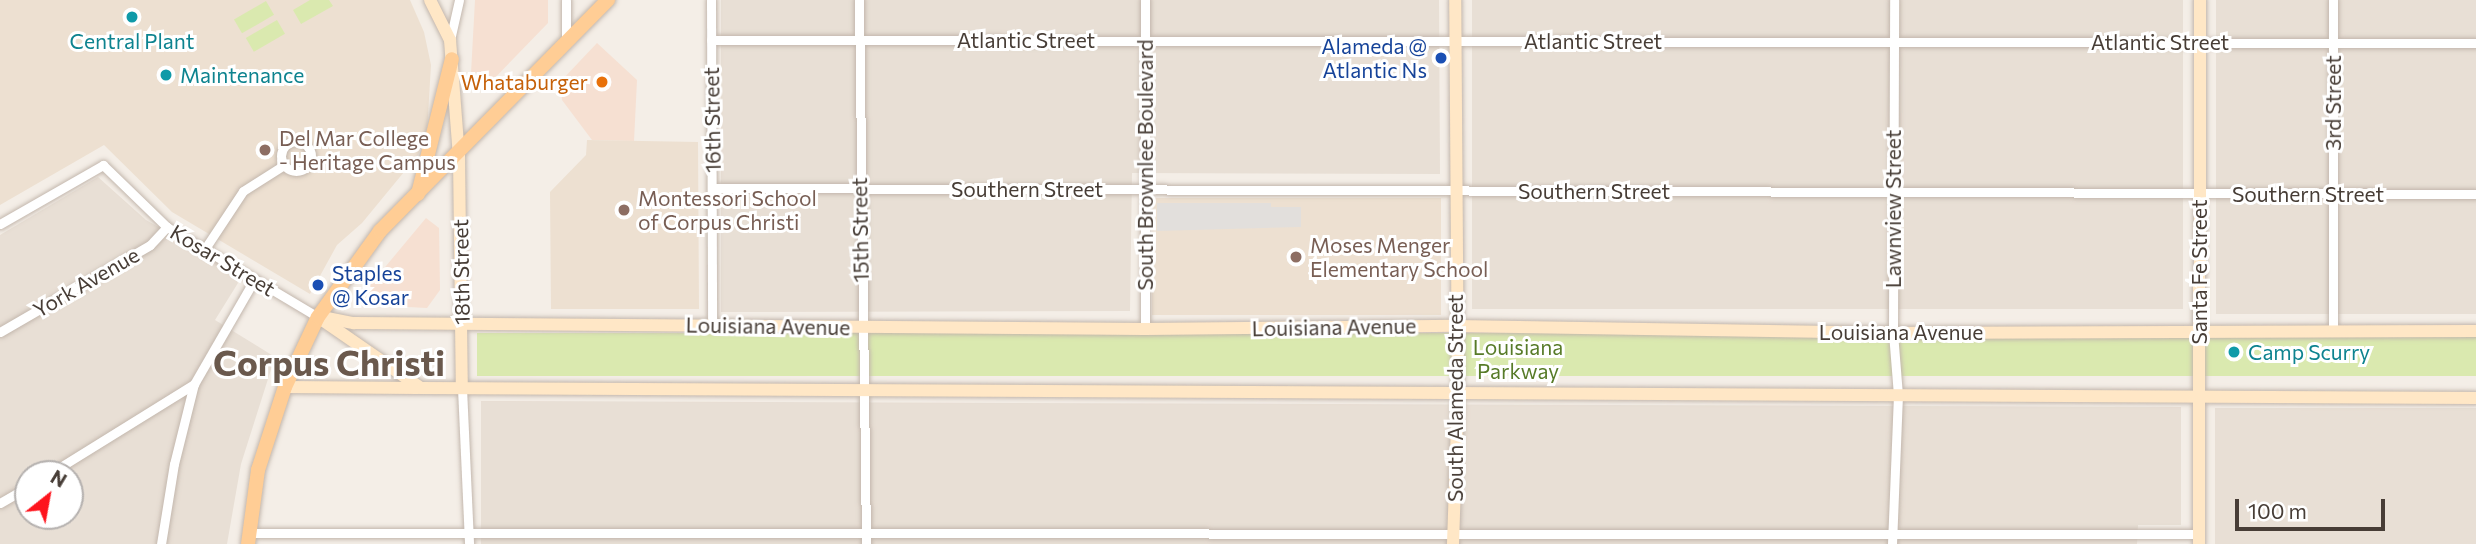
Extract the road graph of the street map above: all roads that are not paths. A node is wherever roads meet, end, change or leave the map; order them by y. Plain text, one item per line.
1 (430, 0) edge
2 (459, 0) edge
3 (566, 0) edge
4 (608, 0) edge
5 (711, 0) edge
6 (859, 0) edge
7 (1145, 0) edge
8 (1455, 0) edge
9 (1894, 0) edge
10 (2200, 0) edge
11 (2333, 0) edge
12 (450, 40) junction
13 (711, 40) junction
14 (859, 40) junction
15 (1144, 40) junction
16 (1455, 41) junction
17 (1894, 42) junction
18 (2200, 42) junction
19 (566, 43) junction
20 (2333, 43) junction
21 (2476, 43) edge
22 (452, 59) junction
23 (459, 156) junction
24 (284, 165) dead end
25 (712, 188) junction
26 (859, 188) junction
27 (1146, 189) junction
28 (1455, 191) junction
29 (1894, 192) junction
30 (2200, 193) junction
31 (2333, 194) junction
32 (2476, 194) edge
33 (417, 195) junction
34 (0, 223) edge
35 (167, 228) junction
36 (206, 247) junction
37 (254, 280) junction
38 (318, 317) junction
39 (462, 322) junction
40 (712, 325) junction
41 (1456, 326) junction
42 (861, 327) junction
43 (1145, 329) junction
44 (2333, 331) junction
45 (2476, 331) edge
46 (0, 332) edge
47 (1893, 333) junction
48 (2199, 333) junction
49 (194, 384) junction
50 (285, 387) junction
51 (421, 388) junction
52 (462, 388) junction
53 (865, 390) junction
54 (1898, 395) junction
55 (2200, 395) junction
56 (1458, 396) junction
57 (2476, 398) edge
58 (72, 460) edge
59 (469, 531) junction
60 (248, 539) edge
61 (1453, 539) edge
62 (2199, 539) edge
63 (866, 540) edge
64 (1892, 540) edge
65 (161, 544) edge
66 (469, 544) edge

1 - 12 main road
2 - 12 street
3 - 19 street
4 - 19 main road
5 - 13 street, 16th Street
6 - 14 street, 15th Street
7 - 15 street, South Brownlee Boulevard
8 - 16 main road, South Alameda Street
9 - 17 street, Lawnview Street
10 - 18 main road, Santa Fe Street
11 - 20 street, 3rd Street
12 - 22 main road, 18th Street
13 - 14 street, Atlantic Street
13 - 25 street, 16th Street
14 - 15 street, Atlantic Street
14 - 26 street, 15th Street
15 - 16 street, Atlantic Street
15 - 27 street, South Brownlee Boulevard
16 - 17 street, Atlantic Street
16 - 28 main road, South Alameda Street
17 - 18 street, Atlantic Street
17 - 29 street, Lawnview Street
18 - 20 street, Atlantic Street
18 - 30 main road, Santa Fe Street
19 - 23 main road
20 - 21 street, Atlantic Street
20 - 31 street, 3rd Street
22 - 23 main road, 18th Street
22 - 33 main road
23 - 33 main road
23 - 39 main road, 18th Street
24 - 36 street
25 - 26 street, Southern Street
25 - 40 street, 16th Street
26 - 27 street, Southern Street
26 - 42 street, 15th Street
27 - 28 street, Southern Street
27 - 43 street, South Brownlee Boulevard
28 - 29 street, Southern Street
28 - 41 main road, South Alameda Street
29 - 30 street, Southern Street
29 - 47 street, Lawnview Street
30 - 31 street, Southern Street
30 - 48 main road, Santa Fe Street
31 - 32 street, Southern Street
31 - 44 street, 3rd Street
33 - 38 main road
34 - 35 street, Kosar Street
35 - 36 street, Kosar Street
35 - 46 street, York Avenue
36 - 37 street, Kosar Street
37 - 38 street, Kosar Street
37 - 49 street
38 - 39 main road, Louisiana Avenue
38 - 50 main road
38 - 51 main road
39 - 40 main road, Louisiana Avenue
39 - 52 main road, 18th Street
40 - 42 main road, Louisiana Avenue
41 - 43 main road, Louisiana Avenue
41 - 47 main road, Louisiana Avenue
41 - 56 main road, South Alameda Street
42 - 43 main road, Louisiana Avenue
42 - 53 street, 15th Street
44 - 45 main road, Louisiana Avenue
44 - 48 main road, Louisiana Avenue
47 - 48 main road, Louisiana Avenue
47 - 54 street, Lawnview Street
48 - 55 main road, Santa Fe Street
49 - 58 street
49 - 65 street
50 - 51 main road
50 - 60 main road
51 - 52 main road
52 - 53 main road
52 - 59 street
53 - 56 main road
53 - 63 street, 15th Street
54 - 55 main road
54 - 56 main road
54 - 64 street, Lawnview Street
55 - 57 main road
55 - 62 main road, Santa Fe Street
56 - 61 main road, South Alameda Street
59 - 60 street
59 - 63 street
59 - 66 street
61 - 63 street
61 - 64 street
62 - 64 street

